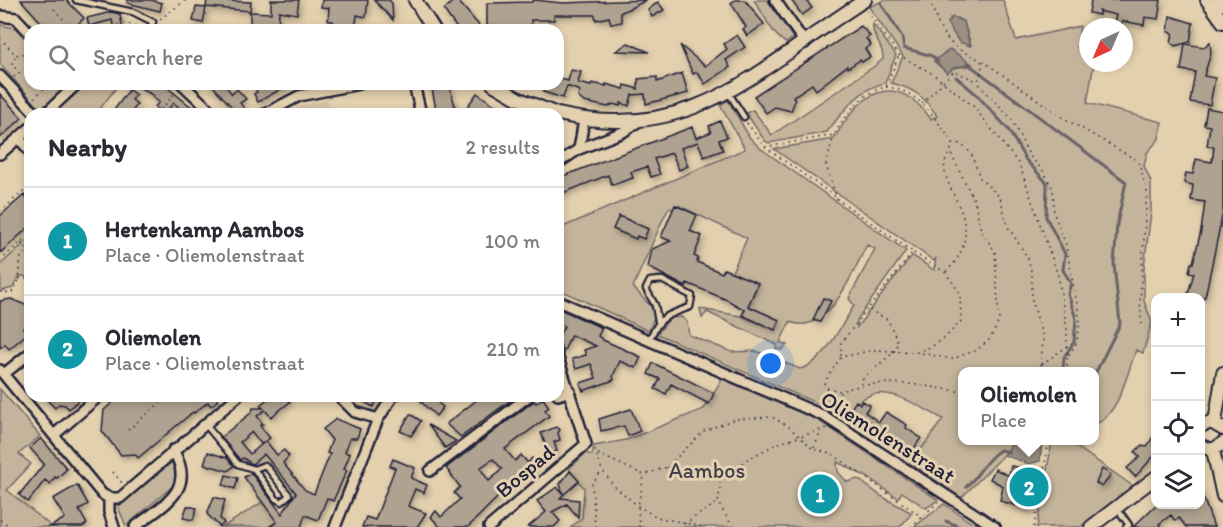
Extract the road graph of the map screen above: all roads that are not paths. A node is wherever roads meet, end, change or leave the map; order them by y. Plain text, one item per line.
1 (76, 0) edge
2 (415, 0) edge
3 (775, 0) edge
4 (1207, 0) edge
5 (1220, 0) edge
6 (863, 1) edge
7 (1223, 4) edge
8 (0, 16) edge
9 (1223, 22) edge
10 (152, 24) edge
11 (430, 24) edge
12 (24, 27) edge
13 (805, 43) junction
14 (0, 76) edge
15 (71, 90) edge
16 (188, 90) edge
17 (329, 90) edge
18 (415, 90) edge
19 (503, 90) edge
20 (728, 92) junction
21 (31, 108) edge
22 (51, 108) edge
23 (208, 108) edge
24 (276, 108) edge
25 (420, 108) edge
26 (542, 108) edge
27 (564, 116) edge
28 (744, 117) road end
29 (584, 120) junction
30 (639, 121) junction
31 (24, 133) edge
32 (18, 138) junction
33 (24, 145) edge
34 (579, 149) junction
35 (0, 154) edge
36 (564, 159) edge
37 (564, 304) edge
38 (658, 321) junction
39 (649, 340) junction
40 (24, 357) edge
41 (2, 372) edge
42 (1223, 373) edge
43 (564, 374) edge
44 (570, 391) junction
45 (564, 393) edge
46 (24, 399) edge
47 (27, 402) edge
48 (92, 402) edge
49 (230, 402) edge
50 (345, 402) edge
51 (389, 402) edge
52 (521, 402) edge
53 (378, 419) junction
54 (205, 424) junction
55 (1219, 426) edge
56 (54, 435) junction
57 (1212, 447) edge
58 (174, 450) junction
59 (254, 469) junction
60 (430, 471) dead end
61 (1151, 480) edge
62 (1151, 490) edge
63 (1223, 496) edge
64 (109, 498) junction
65 (1120, 513) junction
66 (114, 527) edge
67 (135, 527) edge
68 (334, 527) edge
69 (489, 527) edge
70 (995, 527) edge
71 (1091, 527) edge
72 (1103, 527) edge
73 (1126, 527) edge

1 - 10 lane
2 - 11 street
3 - 13 street
4 - 9 street
5 - 7 street
6 - 13 street
8 - 12 street
13 - 20 street
14 - 21 street
15 - 22 street
16 - 23 street
17 - 24 street
18 - 25 street
19 - 26 street
20 - 28 lane
20 - 30 street
27 - 29 street
29 - 30 street
29 - 34 street
30 - 34 street
31 - 32 street
32 - 33 street
32 - 35 street
34 - 36 street
37 - 39 street, Oliemolenstraat
38 - 38 lane
38 - 39 lane
39 - 70 street, Oliemolenstraat
40 - 41 street
41 - 46 street
42 - 55 street
43 - 44 street
44 - 45 street
44 - 69 street, Bospad
47 - 56 street
48 - 56 street
49 - 54 street
50 - 53 street
51 - 53 street
52 - 60 street
53 - 68 street
54 - 58 street
54 - 59 lane
56 - 64 street
57 - 63 street
58 - 64 street
58 - 67 street
59 - 59 lane
61 - 71 street
62 - 65 street
64 - 66 street
65 - 72 street
65 - 73 lane

